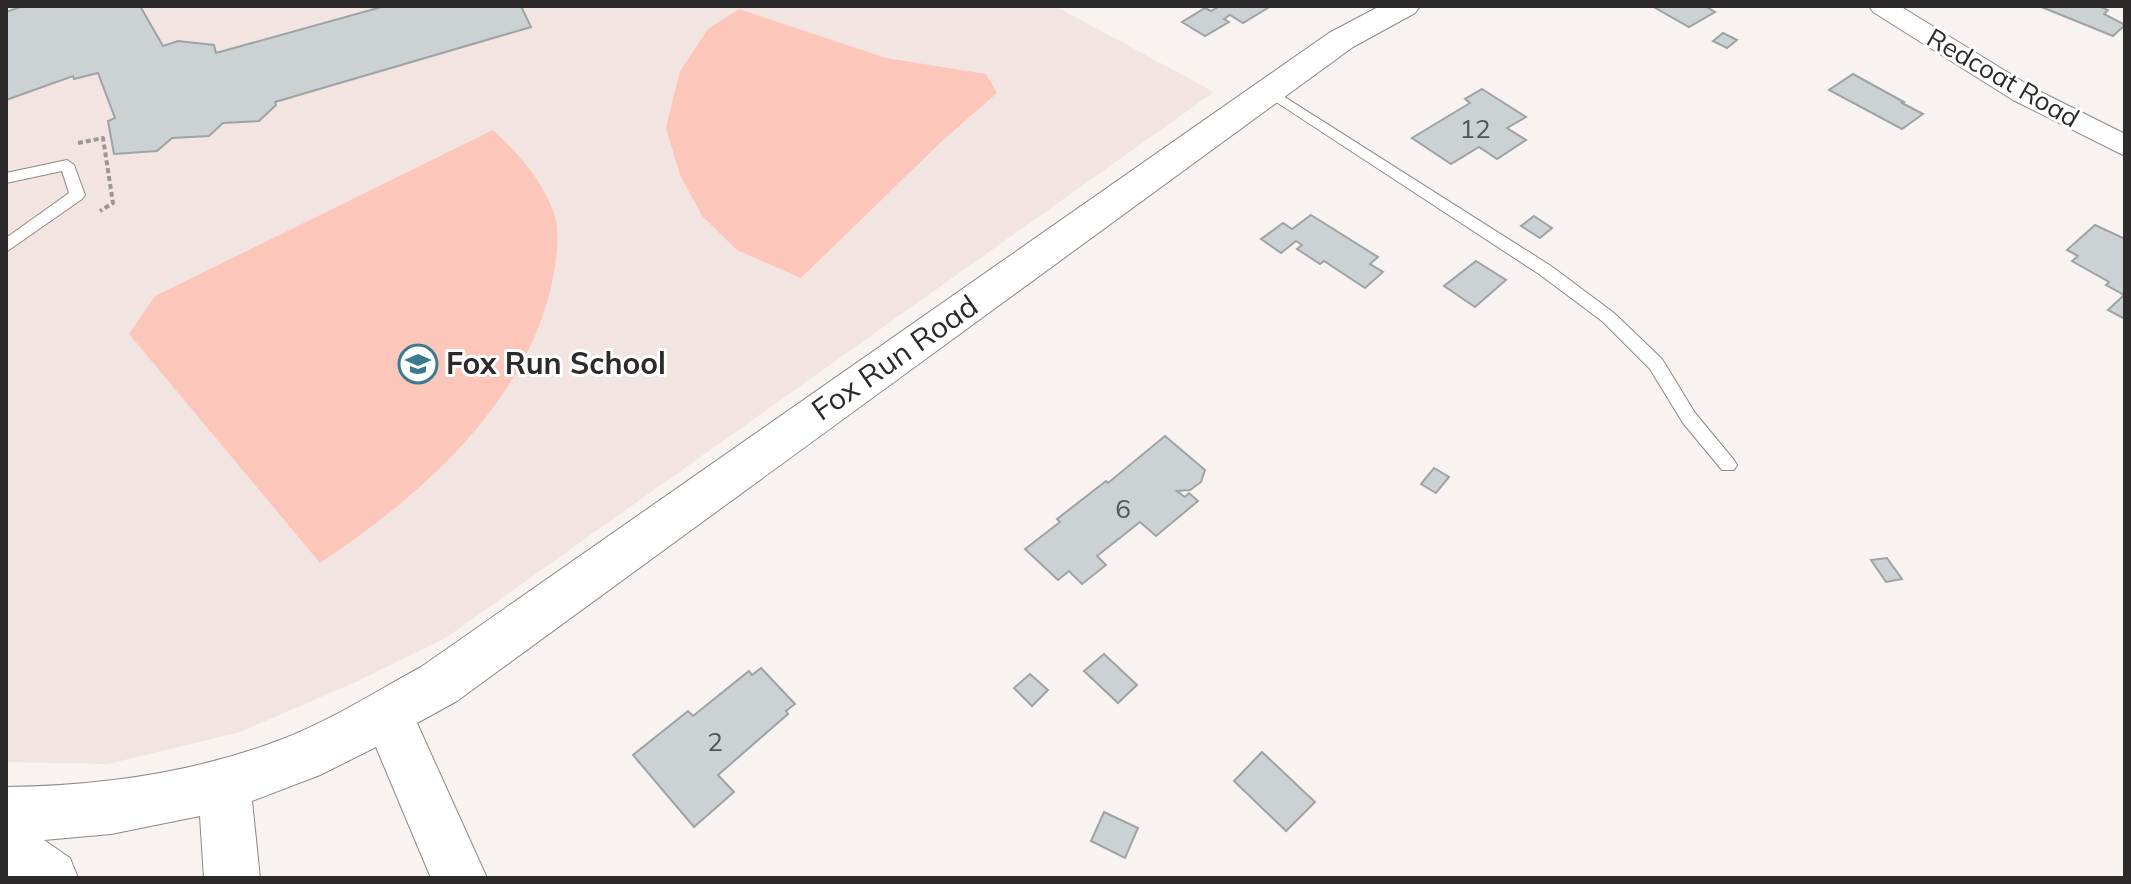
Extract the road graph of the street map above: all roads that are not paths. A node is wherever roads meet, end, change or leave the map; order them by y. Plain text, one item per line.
1 (1404, 6) edge
2 (1882, 6) edge
3 (1269, 91) junction
4 (2125, 146) edge
5 (6, 178) edge
6 (6, 246) edge
7 (1728, 465) dead end
8 (387, 713) junction
9 (224, 784) junction
10 (7, 816) edge
11 (50, 878) edge
12 (232, 878) edge
13 (459, 878) edge

1 - 3 street, Fox Run Road
2 - 4 street, Redcoat Road
3 - 7 lane
3 - 8 street, Fox Run Road
5 - 6 lane
8 - 9 street, Fox Run Road
8 - 13 street
9 - 10 street, Fox Run Road
9 - 12 street
10 - 11 street

